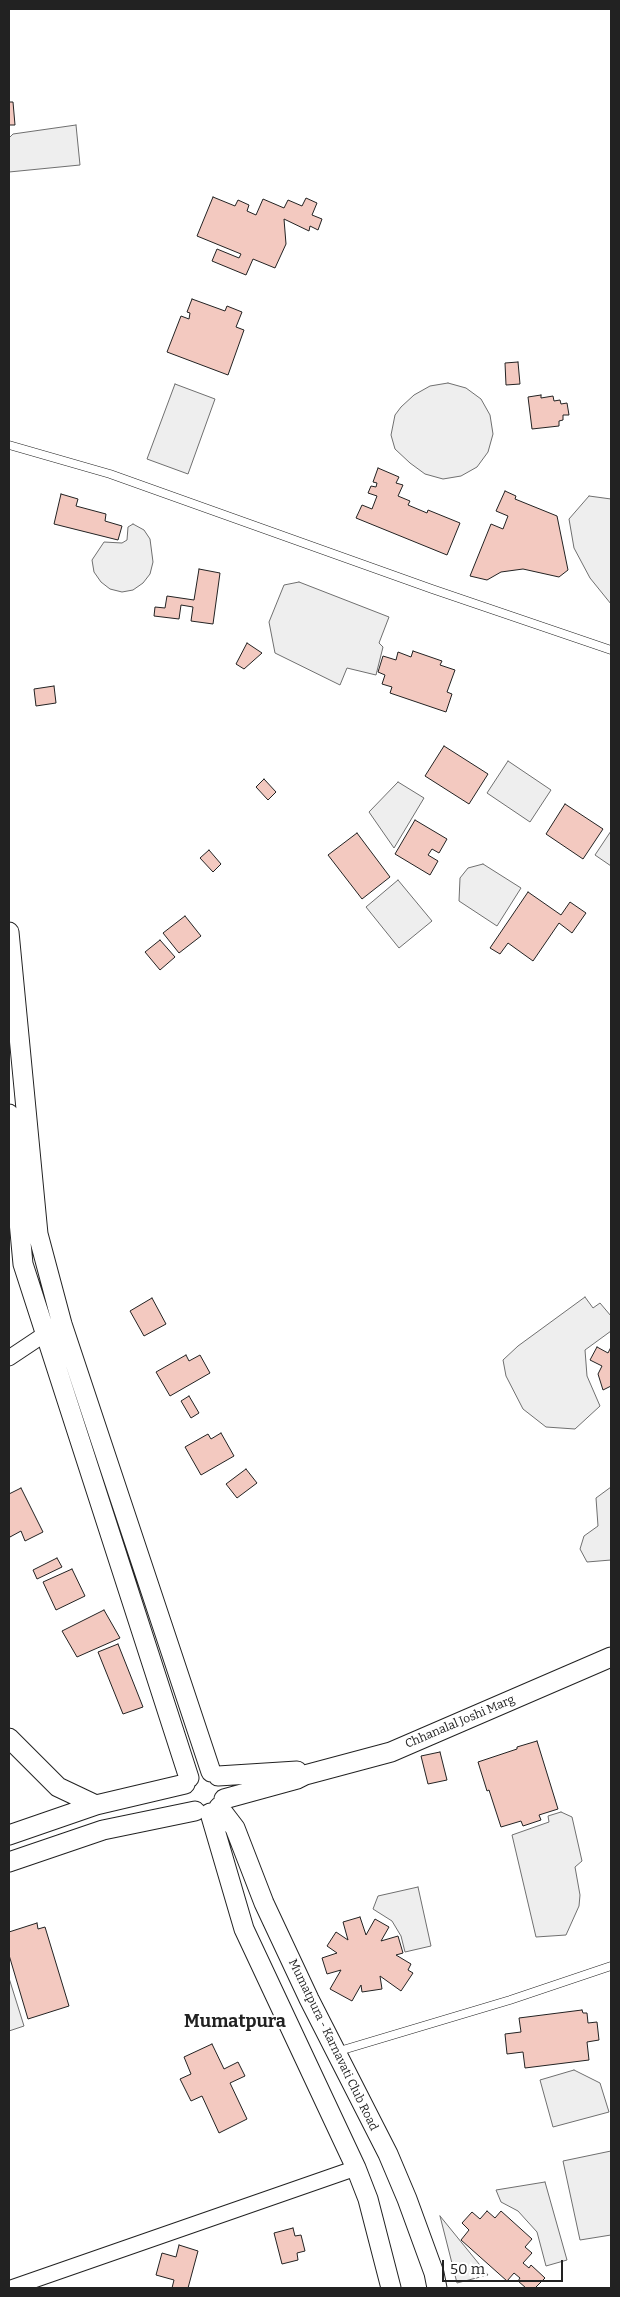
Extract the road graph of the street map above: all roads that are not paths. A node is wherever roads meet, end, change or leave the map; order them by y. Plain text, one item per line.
1 (9, 444) edge
2 (611, 650) edge
3 (9, 932) edge
4 (9, 1114) edge
5 (62, 1324) junction
6 (44, 1334) junction
7 (9, 1358) edge
8 (611, 1657) edge
9 (9, 1738) edge
10 (215, 1774) junction
11 (305, 1774) junction
12 (187, 1781) junction
13 (96, 1805) junction
14 (212, 1807) junction
15 (9, 1835) edge
16 (9, 1862) edge
17 (611, 1966) edge
18 (336, 2052) junction
19 (356, 2168) junction
20 (11, 2288) edge
21 (391, 2288) edge
22 (437, 2288) edge

1 - 2 lane
3 - 5 street
4 - 6 street
5 - 6 street
5 - 10 street
6 - 7 street
6 - 12 street
8 - 11 street, Chhanalal Joshi Marg
9 - 13 street
10 - 11 street, Chhanalal Joshi Marg
10 - 12 street
10 - 14 street
11 - 14 street, Chhanalal Joshi Marg
12 - 13 street
12 - 14 street
13 - 15 street
14 - 16 street, Chhanalal Joshi Marg
14 - 18 street, Mumatpura - Karnavati Club Road
14 - 19 street
17 - 18 lane
18 - 22 street, Mumatpura - Karnavati Club Road
19 - 20 street
19 - 21 street

